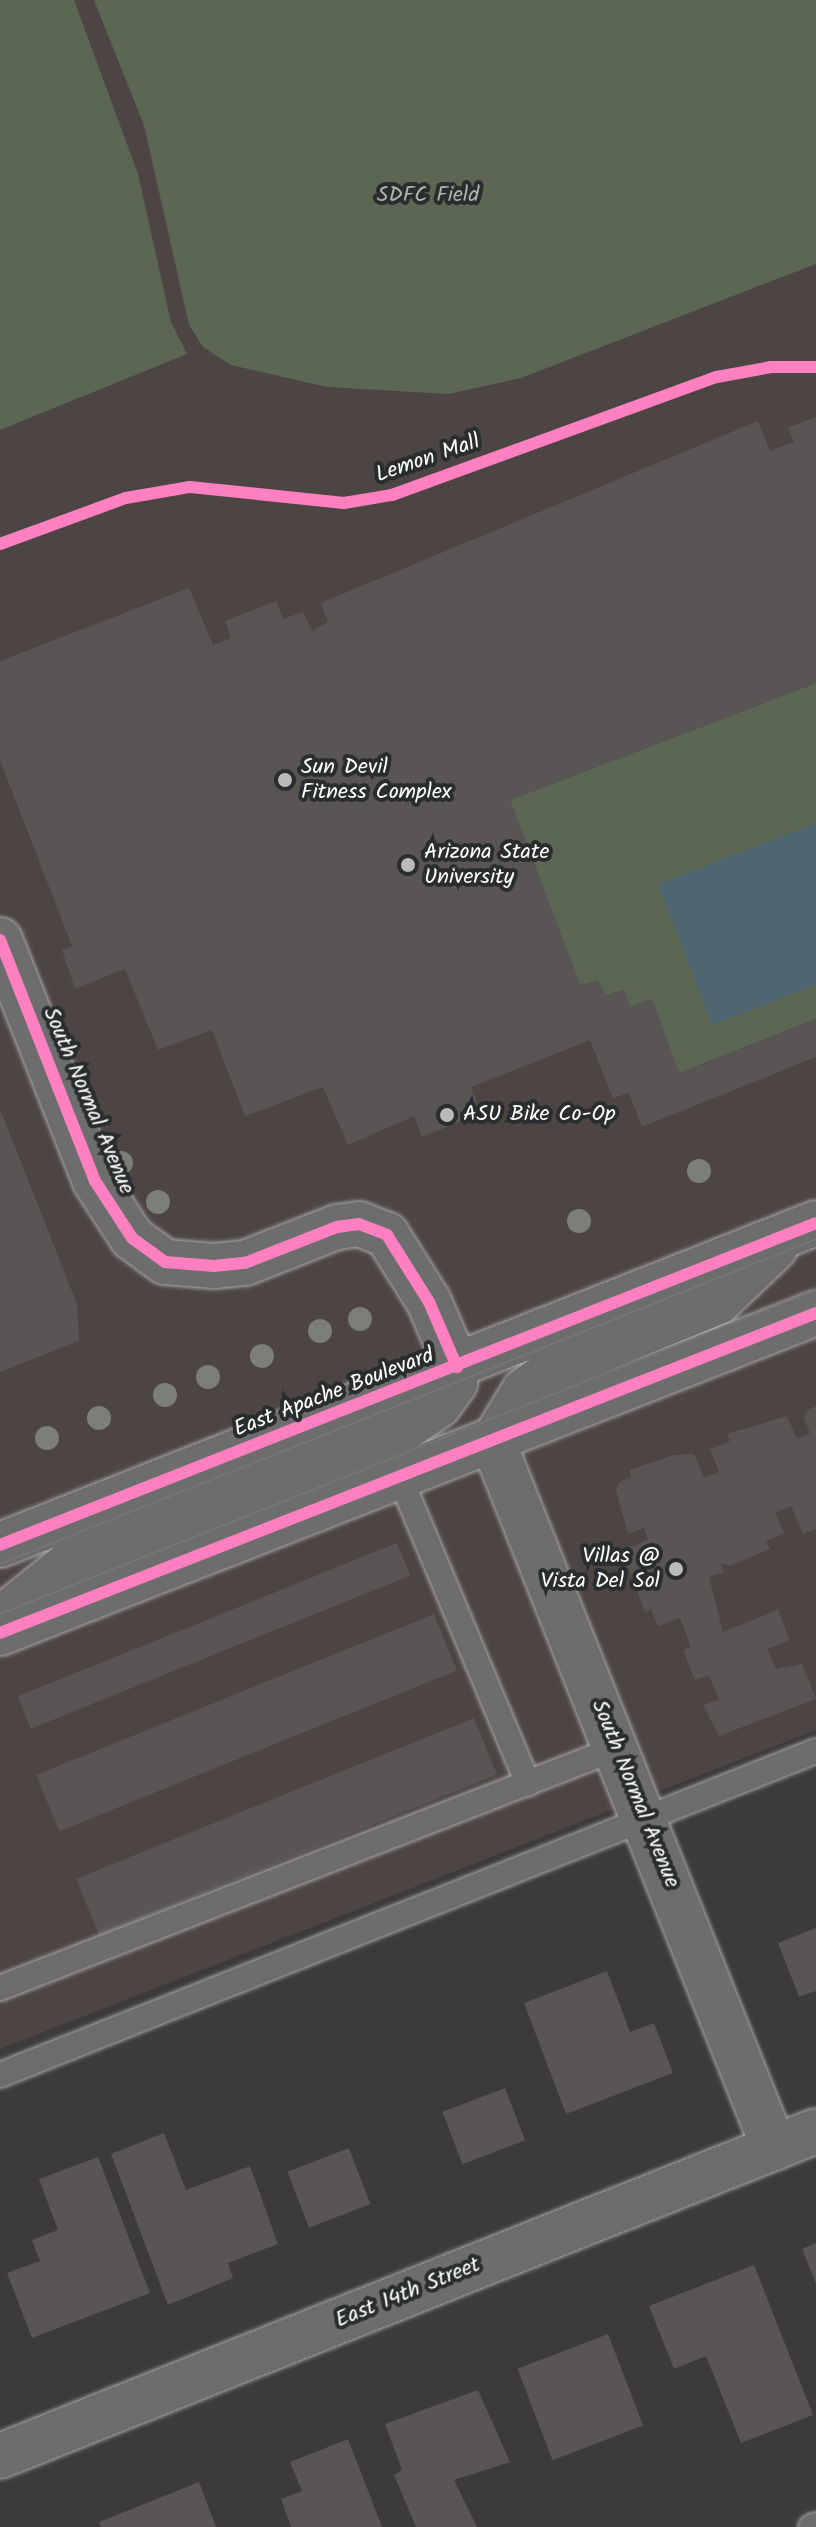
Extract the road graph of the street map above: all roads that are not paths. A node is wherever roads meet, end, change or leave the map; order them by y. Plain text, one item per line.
1 (0, 940) edge
2 (798, 1230) edge
3 (816, 1313) edge
4 (457, 1367) junction
5 (493, 1442) junction
6 (401, 1480) junction
7 (0, 1545) edge
8 (0, 1619) edge
9 (0, 1633) edge
10 (617, 1748) junction
11 (816, 1751) edge
12 (528, 1783) junction
13 (646, 1819) junction
14 (0, 1988) edge
15 (0, 2075) edge
16 (816, 2131) edge
17 (774, 2148) junction
18 (0, 2456) edge

1 - 4 main road, South Normal Avenue
2 - 4 main road, East Apache Boulevard
2 - 5 main road
3 - 5 main road
4 - 7 main road, East Apache Boulevard
4 - 8 main road
5 - 6 main road
5 - 10 main road, South Normal Avenue
6 - 9 main road
6 - 12 lane
10 - 12 lane
10 - 13 main road, South Normal Avenue
11 - 13 lane
12 - 14 lane
13 - 15 lane
13 - 17 main road, South Normal Avenue
16 - 17 main road, East 14th Street
17 - 18 main road, East 14th Street

